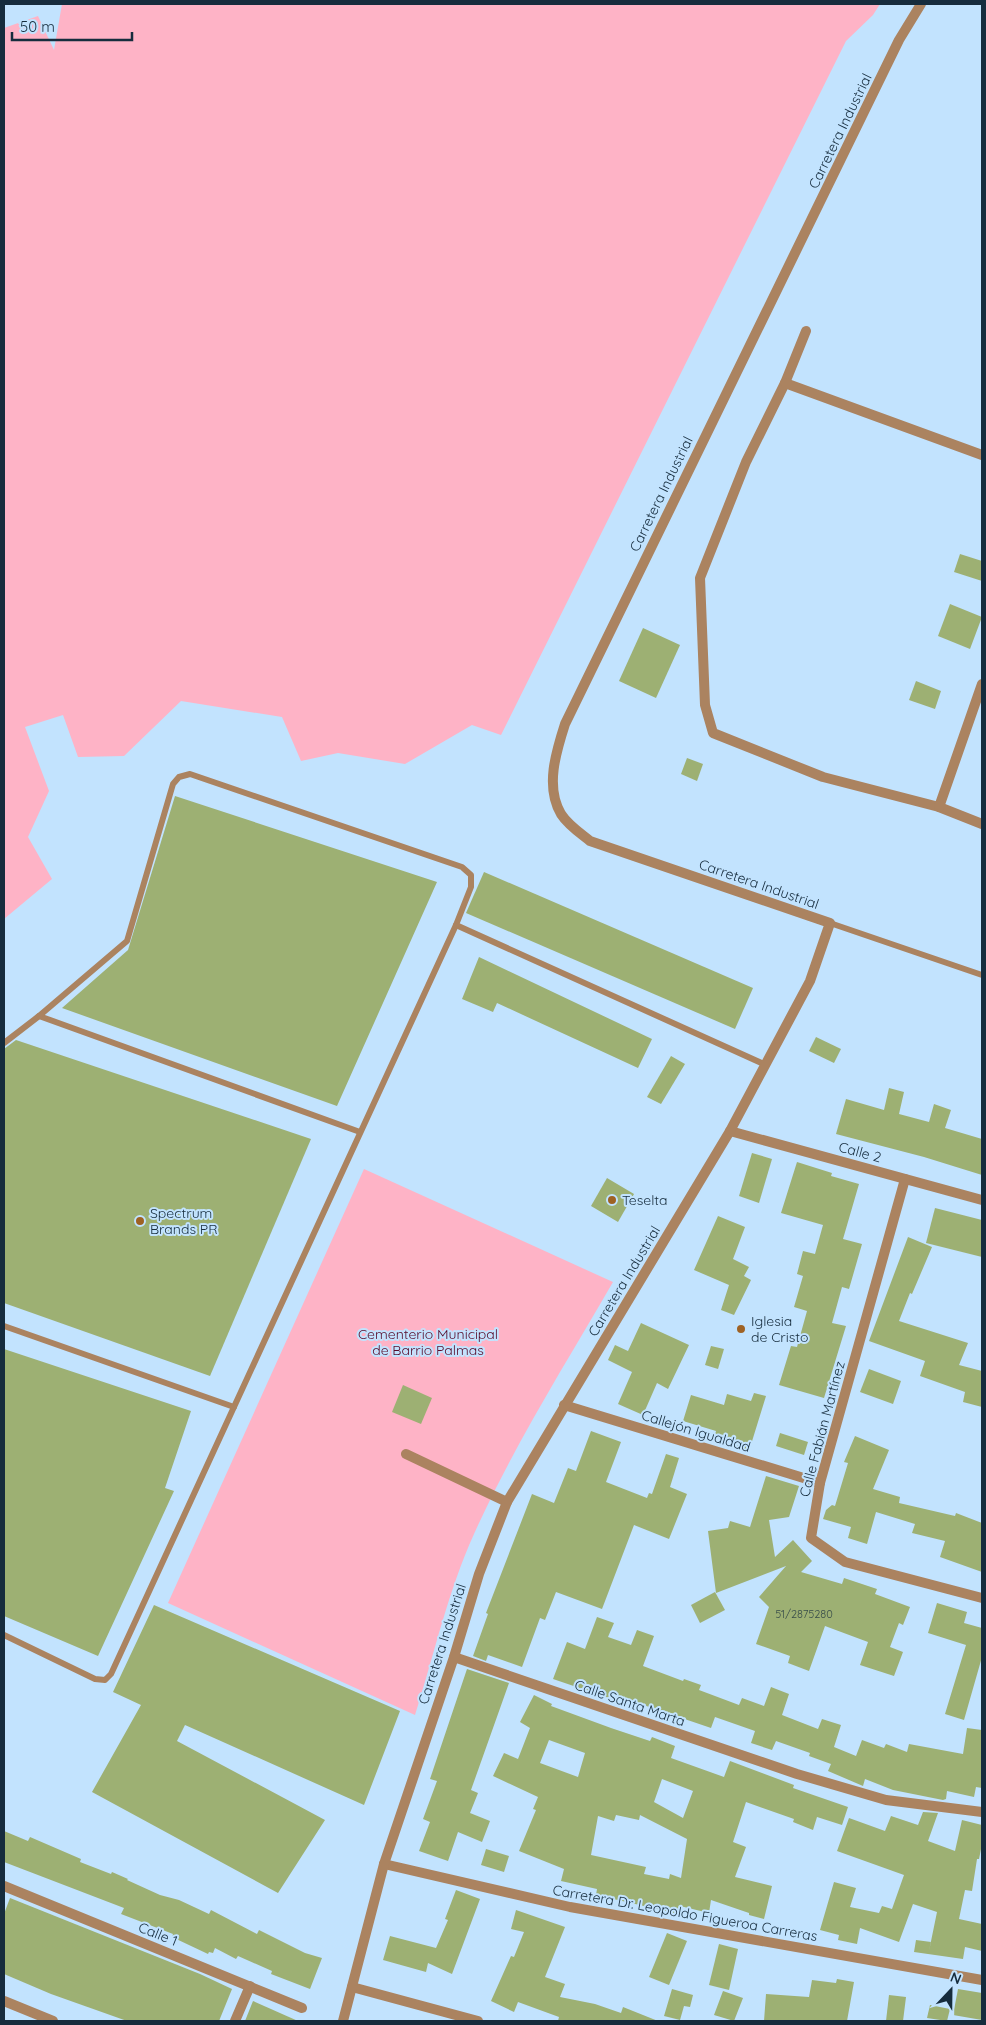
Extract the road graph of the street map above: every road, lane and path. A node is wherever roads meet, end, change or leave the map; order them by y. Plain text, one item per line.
1 (921, 4) edge
2 (806, 332) dead end
3 (785, 383) junction
4 (982, 455) edge
5 (982, 684) edge
6 (939, 807) junction
7 (982, 824) edge
8 (830, 922) junction
9 (456, 925) junction
10 (982, 975) edge
11 (39, 1016) junction
12 (4, 1043) edge
13 (766, 1065) junction
14 (730, 1131) junction
15 (360, 1132) junction
16 (905, 1179) junction
17 (982, 1200) edge
18 (4, 1326) edge
19 (564, 1405) junction
20 (234, 1407) junction
21 (406, 1454) dead end
22 (820, 1483) junction
23 (507, 1502) junction
24 (982, 1598) edge
25 (4, 1635) edge
26 (454, 1657) junction
27 (982, 1812) edge
28 (384, 1864) junction
29 (4, 1886) edge
30 (982, 1980) edge
31 (250, 1986) junction
32 (352, 1987) junction
33 (4, 2001) edge
34 (302, 2008) dead end
35 (53, 2021) edge
36 (235, 2021) edge
37 (343, 2021) edge
38 (478, 2021) edge

1 - 8 street, Carretera Industrial
2 - 3 street
3 - 4 street
3 - 6 street
5 - 6 street
6 - 7 street
8 - 10 lane
8 - 13 street, Carretera Industrial
9 - 11 lane
9 - 13 lane
9 - 15 lane
11 - 12 lane
11 - 15 lane
13 - 14 street, Carretera Industrial
14 - 16 street, Calle 2
14 - 19 street, Carretera Industrial
15 - 20 lane
16 - 17 street, Calle 2
16 - 22 street, Calle Fabián Martínez
18 - 20 lane
19 - 22 street, Callejón Igualdad
19 - 23 street, Carretera Industrial
20 - 25 lane
21 - 23 street
22 - 24 street, Calle Fabián Martínez
23 - 26 street, Carretera Industrial
26 - 27 street, Calle Santa Marta
26 - 28 street, Carretera Industrial
28 - 30 street, Carretera Dr. Leopoldo Figueroa Carreras
28 - 32 street, Carretera Industrial
29 - 31 street, Calle 1
31 - 34 street, Calle 1
31 - 36 street
32 - 37 street, Carretera Industrial
32 - 38 street
33 - 35 street

